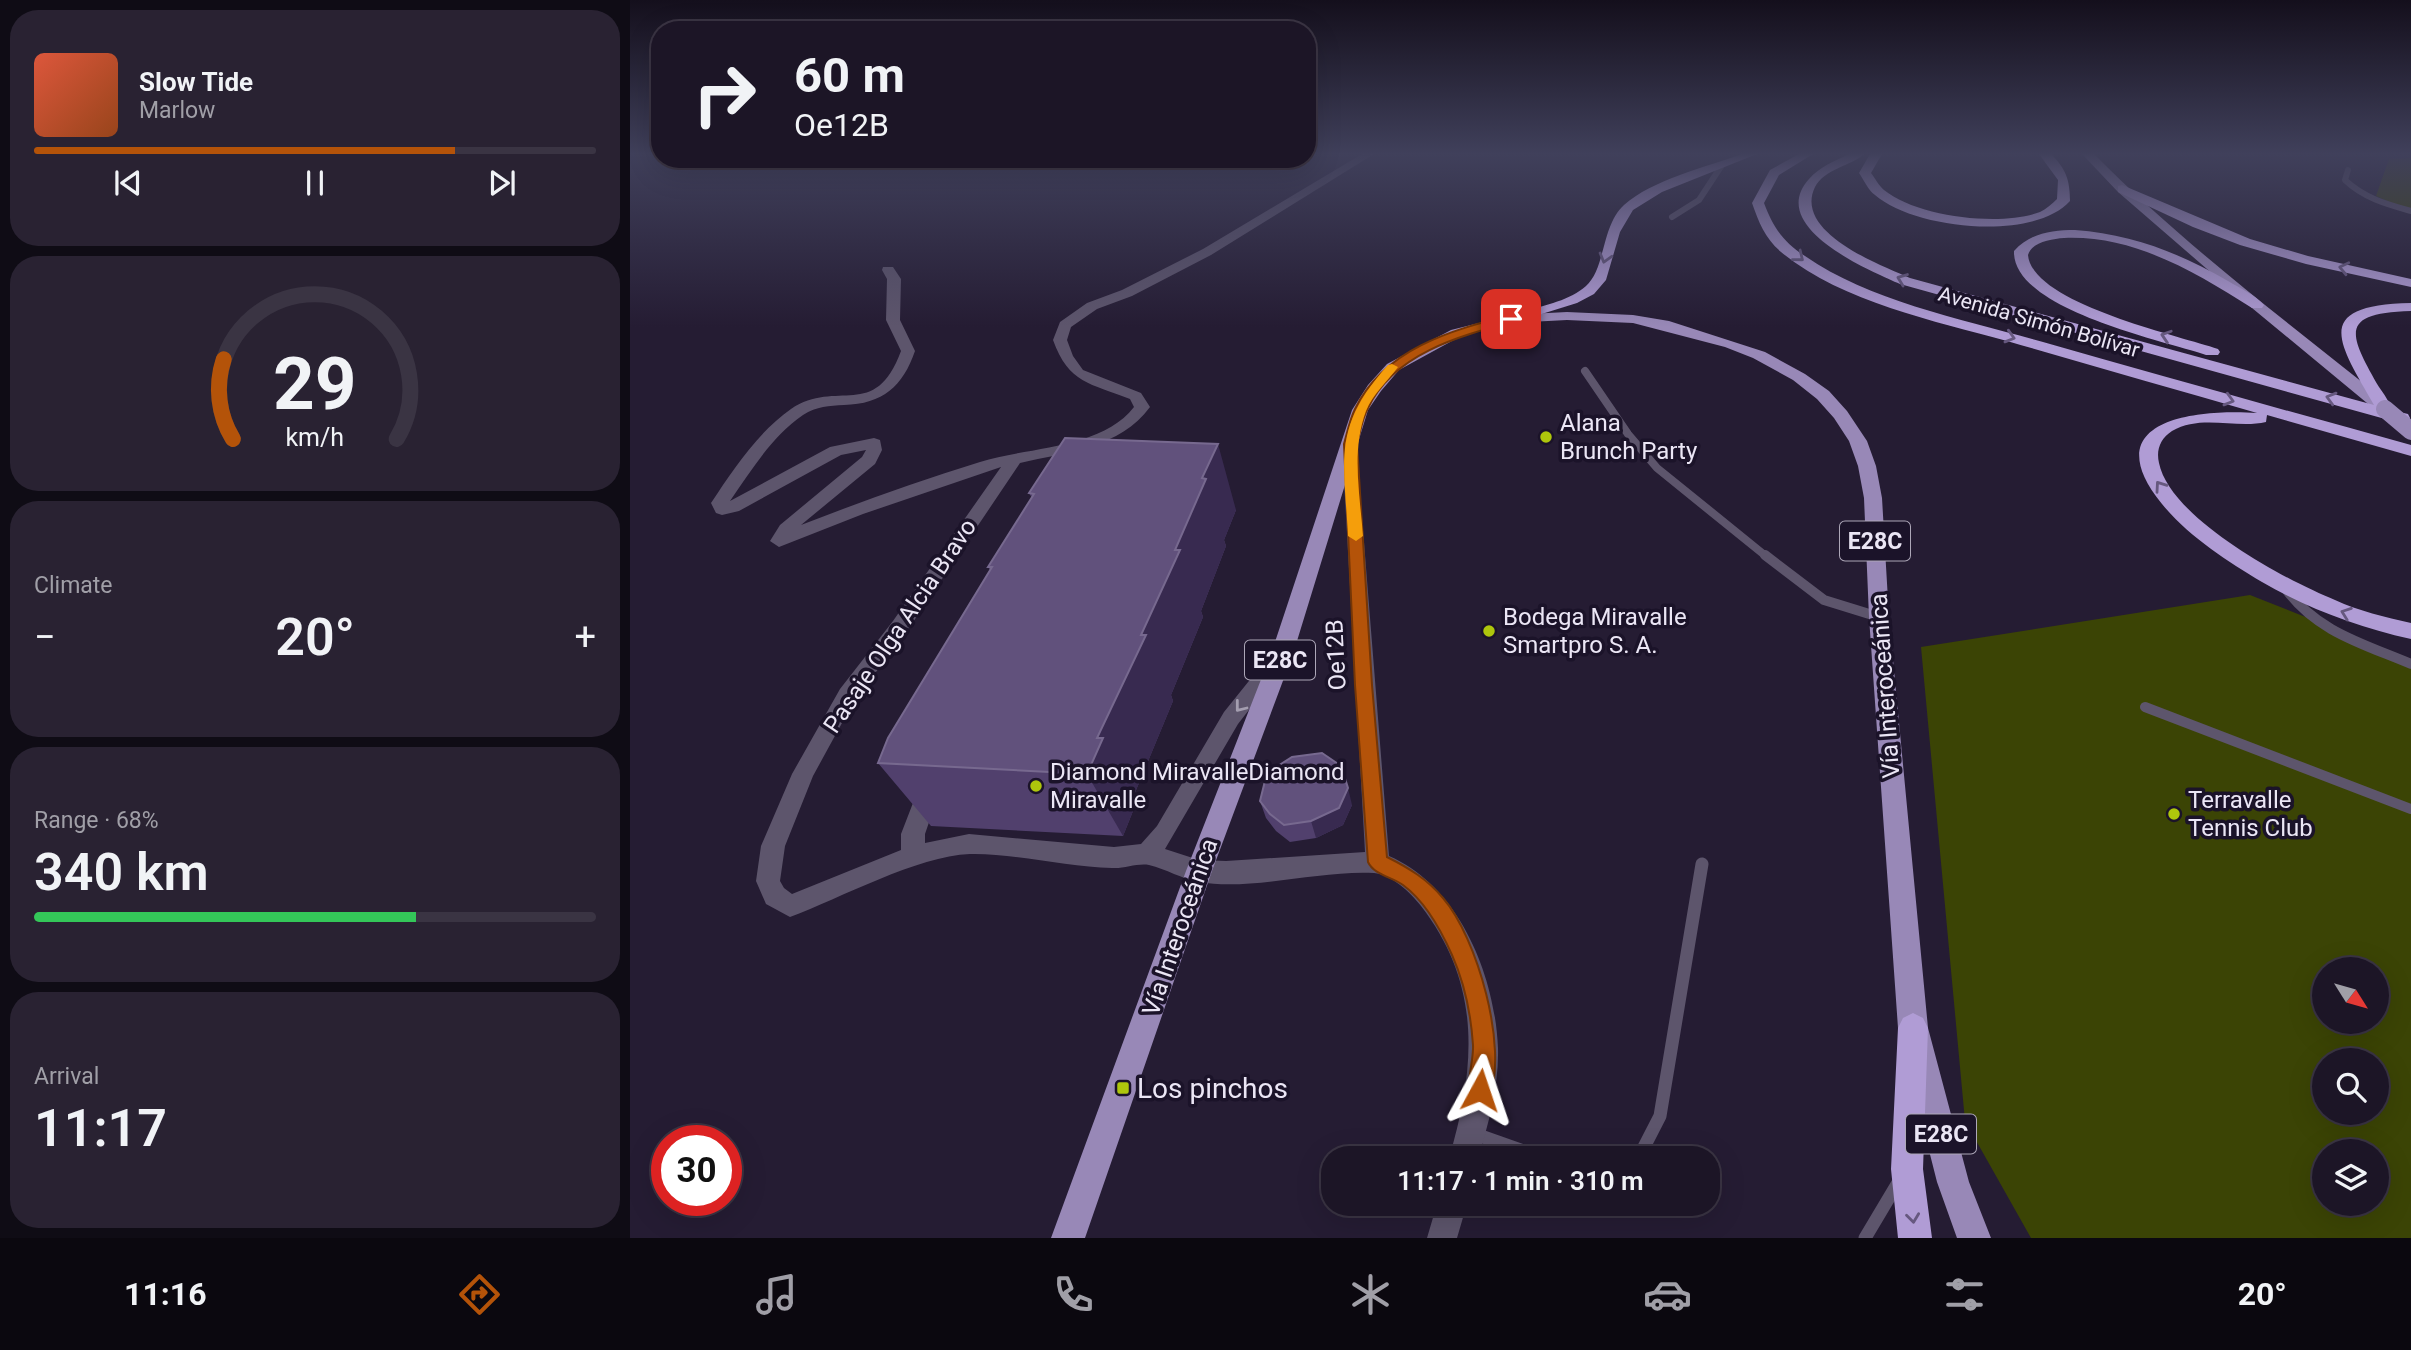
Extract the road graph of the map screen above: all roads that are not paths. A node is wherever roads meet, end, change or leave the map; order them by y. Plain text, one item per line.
1 (1273, 212) edge
2 (1626, 212) edge
3 (1680, 212) edge
4 (1762, 212) edge
5 (1808, 212) edge
6 (1922, 212) edge
7 (2048, 212) edge
8 (2149, 212) edge
9 (2171, 212) edge
10 (1672, 217) dead end
11 (888, 270) dead end
12 (2411, 283) edge
13 (2257, 305) junction
14 (2411, 307) edge
15 (1511, 319) junction
16 (1585, 371) dead end
17 (2298, 389) junction
18 (2384, 408) junction
19 (2411, 421) edge
20 (2314, 424) junction
21 (2411, 431) edge
22 (1350, 444) junction
23 (2411, 451) edge
24 (1014, 460) junction
25 (2285, 586) junction
26 (1879, 617) junction
27 (2411, 631) edge
28 (1282, 653) junction
29 (2411, 664) edge
30 (2145, 707) dead end
31 (935, 772) edge
32 (2411, 809) edge
33 (1147, 855) junction
34 (913, 856) junction
35 (1378, 862) junction
36 (1702, 864) dead end
37 (1199, 871) junction
38 (1913, 1028) junction
39 (1471, 1133) junction
40 (1467, 1146) edge
41 (1509, 1146) edge
42 (1644, 1146) edge
43 (1907, 1169) junction
44 (1448, 1216) edge
45 (1068, 1238) edge
46 (1442, 1238) edge
47 (1865, 1238) edge
48 (1915, 1238) edge
49 (1974, 1238) edge

1 - 24 street
2 -> 15 highway
3 - 10 lane
4 -> 20 highway, Avenida Simón Bolívar
17 -> 5 highway, Avenida Simón Bolívar
6 - 7 highway
8 - 13 main road
12 -> 9 highway
11 - 24 street
17 -> 13 highway
13 - 18 main road
14 - 18 highway
15 - 22 main road, Vía Interoceánica / E28C
15 - 26 main road, Vía Interoceánica / E28C
16 - 26 lane
19 -> 17 highway, Avenida Simón Bolívar
18 - 21 main road, bridge
20 - 23 highway, Avenida Simón Bolívar
25 -> 20 highway
22 - 28 main road, Vía Interoceánica / E28C
22 - 35 street, Oe12B
24 - 34 street, Pasaje Olga Alcia Bravo
27 -> 25 highway
25 - 29 lane
26 - 38 main road, Vía Interoceánica / E28C
28 -> 33 street
28 - 37 main road, Vía Interoceánica / E28C
30 - 32 lane
31 - 34 street
33 - 34 street, Pasaje Olga Alcia Bravo
33 - 37 street, Pasaje Olga Alcia Bravo
35 - 37 street, Pasaje Olga Alcia Bravo
35 - 39 street
36 - 42 lane
37 - 45 main road, Vía Interoceánica / E28C
38 - 43 highway
38 - 49 main road, Vía Interoceánica / E28C
39 - 40 street
39 - 41 lane
43 - 47 lane
43 -> 48 highway
44 - 46 street

